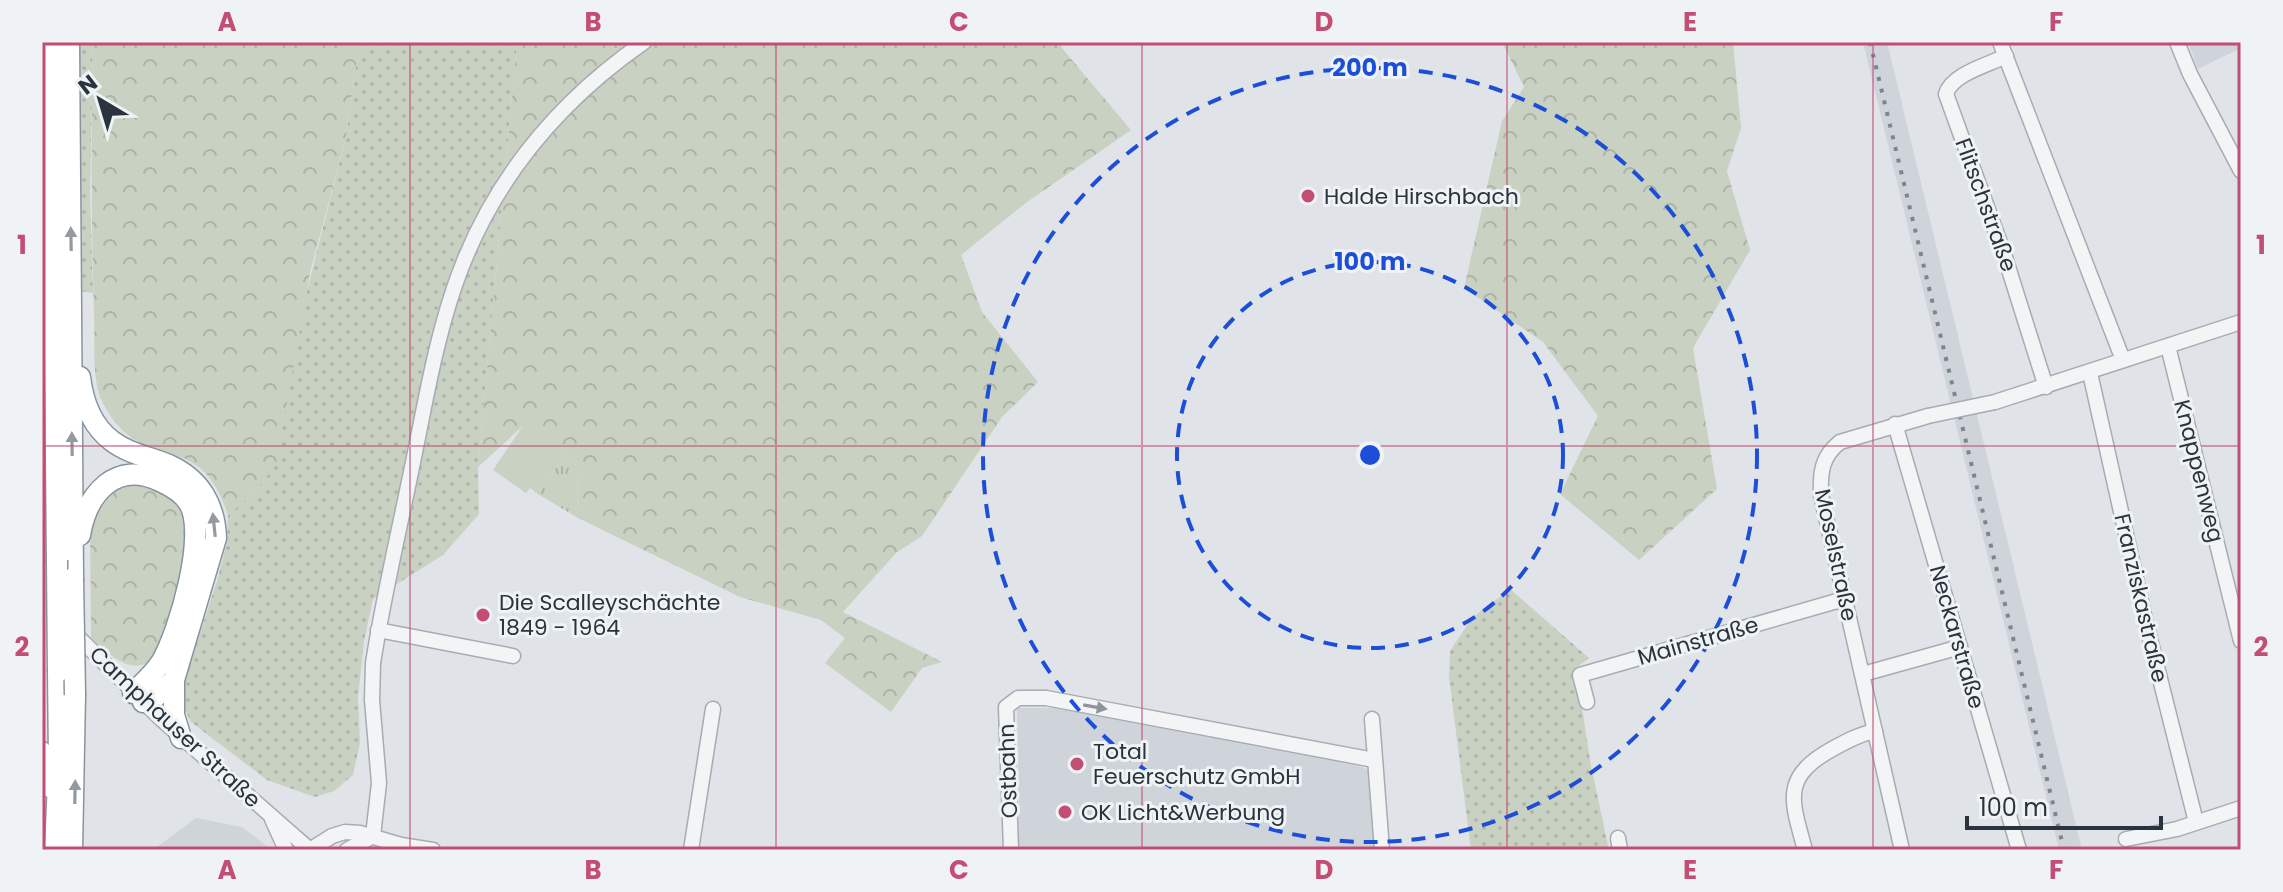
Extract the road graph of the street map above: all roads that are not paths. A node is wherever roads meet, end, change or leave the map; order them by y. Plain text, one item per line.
1 (52, 42) edge
2 (69, 42) edge
3 (644, 42) edge
4 (2177, 42) edge
5 (2003, 49) edge
6 (2241, 169) edge
7 (72, 317) junction
8 (2241, 322) edge
9 (2168, 346) junction
10 (2123, 360) junction
11 (2090, 373) junction
12 (2046, 387) junction
13 (1895, 424) junction
14 (56, 552) junction
15 (73, 578) junction
16 (1844, 599) junction
17 (42, 600) edge
18 (378, 630) junction
19 (2241, 641) edge
20 (1960, 647) junction
21 (42, 649) edge
22 (513, 656) dead end
23 (1863, 674) junction
24 (174, 680) junction
25 (138, 698) junction
26 (1587, 702) dead end
27 (713, 709) dead end
28 (1372, 719) dead end
29 (1875, 731) junction
30 (181, 738) junction
31 (42, 752) edge
32 (1374, 760) junction
33 (2241, 808) edge
34 (270, 815) junction
35 (2196, 822) junction
36 (373, 836) junction
37 (2126, 839) dead end
38 (55, 850) edge
39 (72, 850) edge
40 (286, 850) edge
41 (310, 850) edge
42 (347, 850) edge
43 (433, 850) edge
44 (691, 850) edge
45 (1011, 850) edge
46 (1382, 850) edge
47 (1805, 850) edge
48 (1902, 850) edge
49 (2019, 850) edge

1 - 14 highway
7 -> 2 highway
3 - 18 street
4 - 6 street
5 - 10 street, Flitschstraße
5 - 12 street, Flitschstraße
15 -> 7 highway
24 -> 7 highway
8 - 9 street
9 - 10 street
9 - 19 street, Knappenweg
10 - 11 street
11 - 12 street
11 - 35 street, Franziskastraße
12 - 13 street, bridge
13 - 16 street, Moselstraße
13 - 20 street, Neckarstraße
14 - 21 highway, bridge
14 - 38 highway, bridge
15 - 25 highway
39 -> 15 highway, bridge
16 - 23 street, Moselstraße
16 - 26 street, Mainstraße
17 - 25 street, Camphauser Straße
18 - 22 street
18 - 36 street
20 - 23 street
20 - 49 street, Neckarstraße
23 - 29 street, Moselstraße
24 - 25 highway
24 - 30 highway
25 - 30 street, Camphauser Straße
27 - 44 street
28 - 32 street
29 - 47 street
29 - 48 street, Moselstraße
30 - 34 street, Camphauser Straße
31 - 38 highway
45 -> 32 street, Ostbahn
32 - 46 street
33 - 35 street
34 - 40 street
34 - 41 street, Camphauser Straße
35 - 37 street
36 - 41 street
36 - 42 street
36 - 43 street

